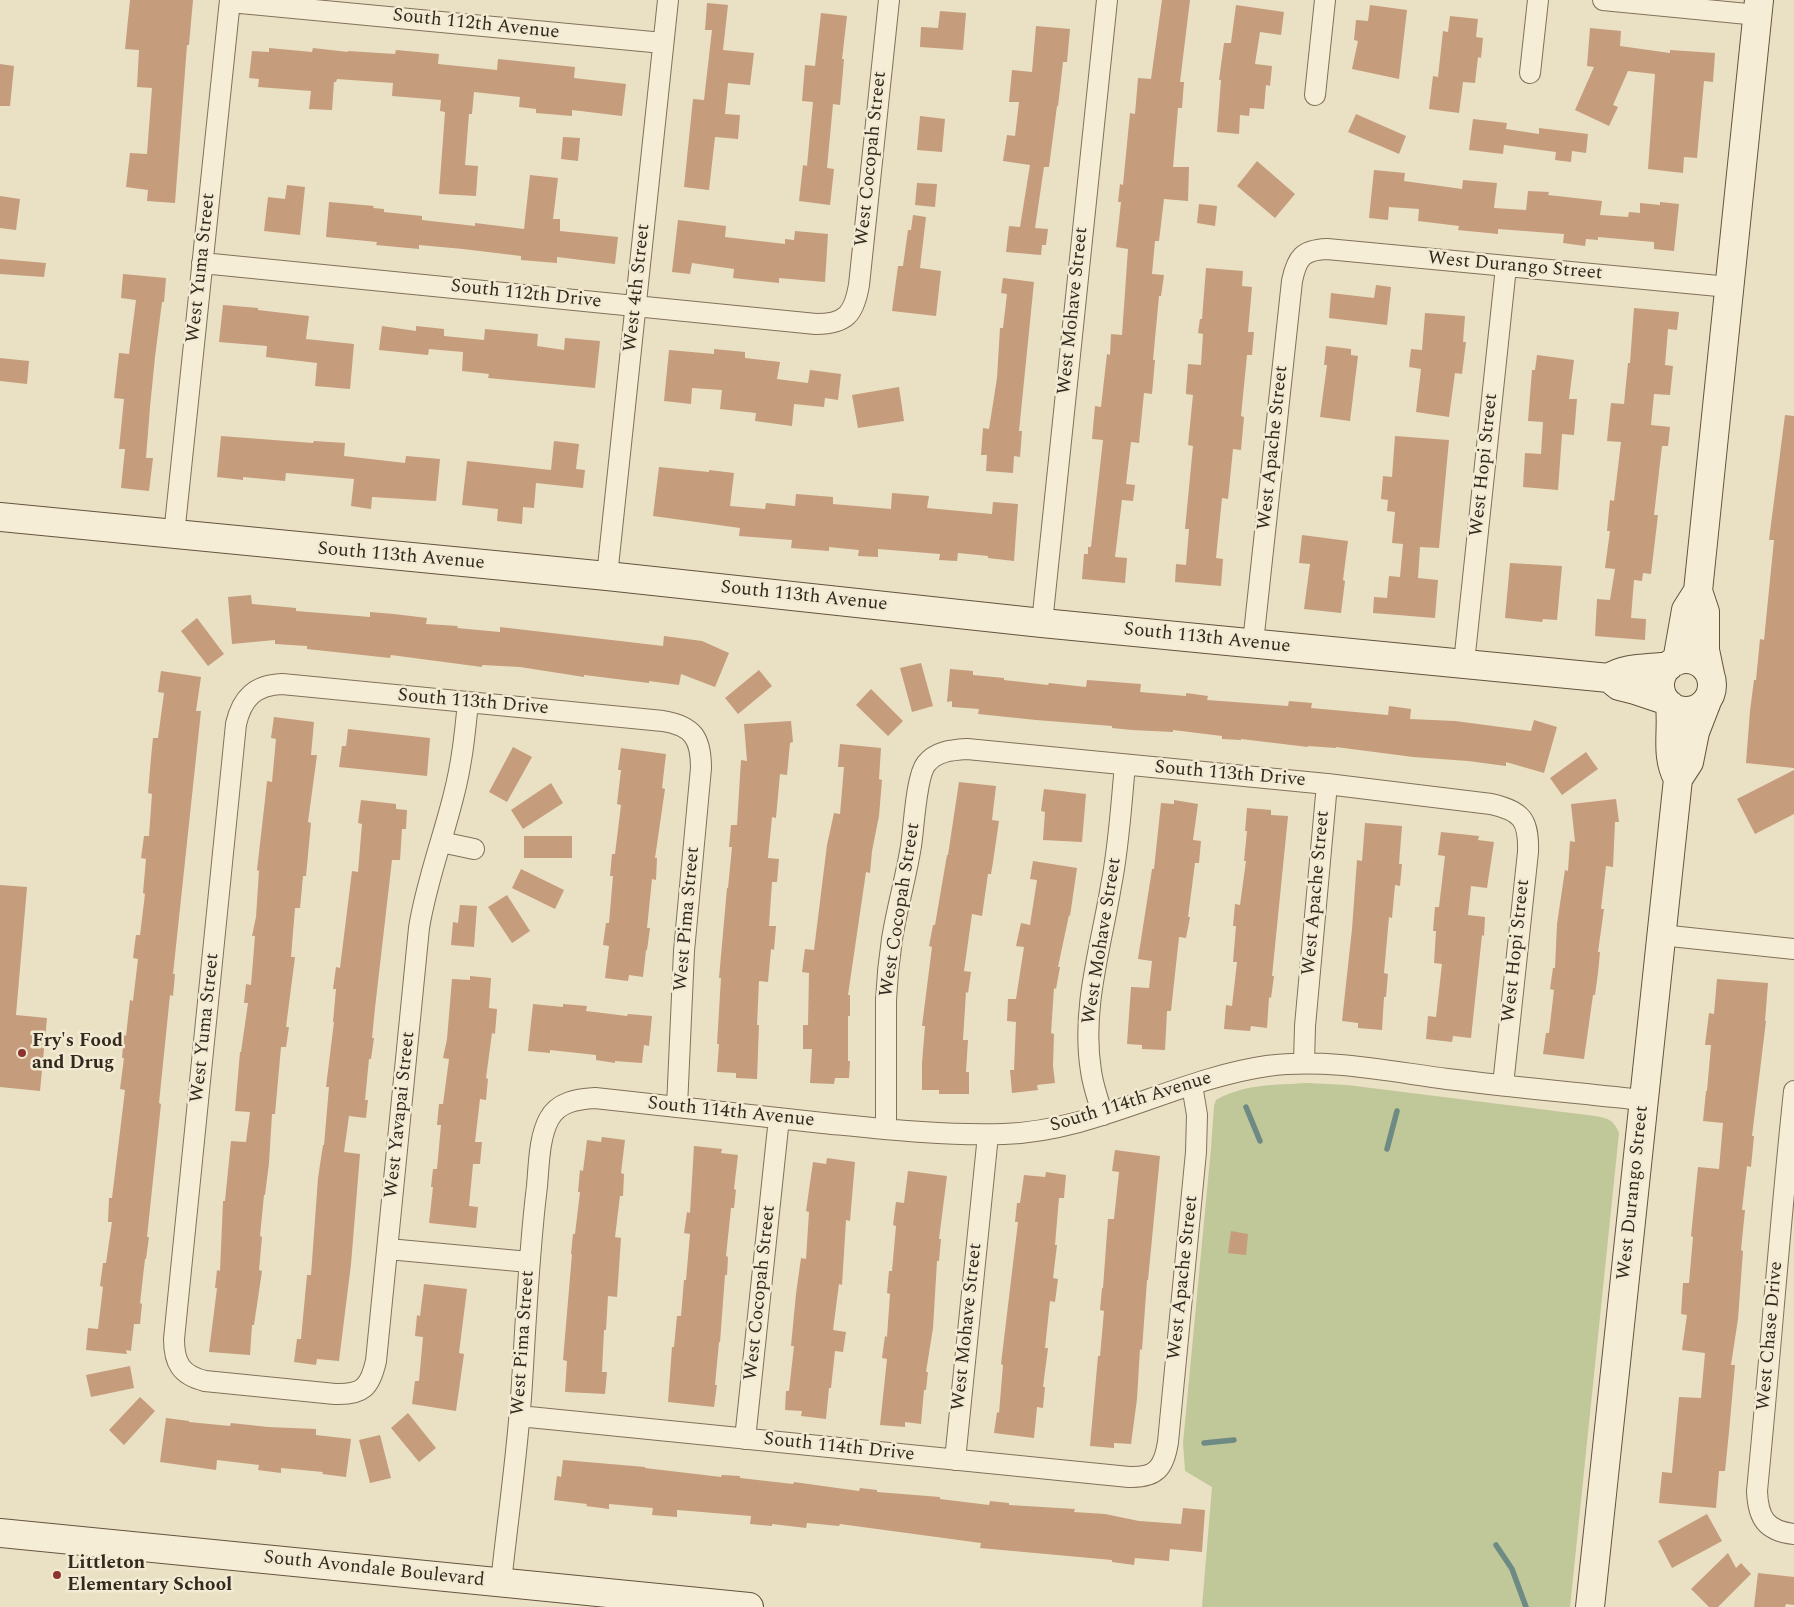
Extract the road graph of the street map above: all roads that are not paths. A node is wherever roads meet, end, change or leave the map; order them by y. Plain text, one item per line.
1 (668, 0) edge
2 (889, 0) edge
3 (1107, 0) edge
4 (1325, 0) edge
5 (1538, 0) edge
6 (1603, 0) edge
7 (230, 1) edge
8 (1758, 7) edge
9 (663, 43) junction
10 (1530, 73) dead end
11 (1315, 95) dead end
12 (1303, 255) joint
13 (202, 263) junction
14 (1506, 267) junction
15 (1729, 287) junction
16 (636, 306) junction
17 (848, 316) joint
18 (0, 517) edge
19 (174, 535) junction
20 (607, 576) junction
21 (1698, 591) junction
22 (1042, 623) junction
23 (1254, 643) junction
24 (1464, 663) junction
25 (1673, 664) junction
26 (1608, 678) junction
27 (251, 693) joint
28 (468, 702) junction
29 (1686, 714) junction
30 (694, 734) joint
31 (934, 756) joint
32 (1125, 765) junction
33 (1327, 784) junction
34 (1522, 817) joint
35 (441, 842) junction
36 (474, 850) dead end
37 (1661, 935) junction
38 (1794, 949) edge
39 (1304, 1063) junction
40 (1192, 1085) junction
41 (1503, 1085) junction
42 (1794, 1091) edge
43 (1643, 1100) junction
44 (677, 1107) junction
45 (558, 1108) joint
46 (1103, 1115) junction
47 (779, 1118) junction
48 (886, 1129) junction
49 (988, 1135) junction
50 (388, 1248) junction
51 (529, 1262) junction
52 (364, 1389) joint
53 (519, 1416) junction
54 (745, 1439) junction
55 (955, 1460) junction
56 (1158, 1470) joint
57 (0, 1533) edge
58 (1794, 1534) edge
59 (501, 1583) junction
60 (703, 1605) edge
61 (749, 1607) edge
62 (1590, 1607) edge

1 - 9 street, West 4th Street
2 - 17 street, West Cocopah Street
3 - 22 street, West Mohave Street
4 - 11 street
5 - 10 street
6 - 8 street
7 - 9 street, South 112th Avenue
7 - 13 street, West Yuma Street
8 - 15 street
9 - 16 street, West 4th Street
12 - 14 street, West Durango Street
12 - 23 street, West Apache Street
13 - 16 street, South 112th Drive
13 - 19 street, West Yuma Street
14 - 15 street, West Durango Street
14 - 24 street, West Hopi Street
15 - 21 street
16 - 17 street, South 112th Drive
16 - 20 street, West 4th Street
18 - 19 street, South 113th Avenue
19 - 20 street, South 113th Avenue
20 - 22 street, South 113th Avenue
21 - 25 street
21 - 29 street
22 - 23 street, South 113th Avenue
23 - 24 street, South 113th Avenue
24 - 26 street, South 113th Avenue
25 - 26 street, South 113th Avenue
25 - 29 street
25 - 29 street, South 113th Avenue
26 - 29 street, South 113th Avenue
27 - 28 street, South 113th Drive
27 - 52 street, West Yuma Street
28 - 30 street, South 113th Drive
28 - 35 street, West Yavapai Street
29 - 37 street, West Durango Street
30 - 44 street, West Pima Street
31 - 32 street, South 113th Drive
31 - 48 street, West Cocopah Street
32 - 33 street, South 113th Drive
32 - 46 street, West Mohave Street
33 - 34 street, South 113th Drive
33 - 39 street, West Apache Street
34 - 41 street, West Hopi Street
35 - 36 street
35 - 50 street, West Yavapai Street
37 - 38 street
37 - 43 street, West Durango Street
39 - 40 street, South 114th Avenue
39 - 41 street, South 114th Avenue
40 - 46 street, South 114th Avenue
40 - 56 street, West Apache Street
41 - 43 street, South 114th Avenue
42 - 58 street, West Chase Drive
43 - 62 street, West Durango Street
44 - 45 street, South 114th Avenue
44 - 47 street, South 114th Avenue
45 - 51 street, West Pima Street
46 - 49 street, South 114th Avenue
47 - 48 street, South 114th Avenue
47 - 54 street, West Cocopah Street
48 - 49 street, South 114th Avenue
49 - 55 street, West Mohave Street
50 - 51 street
50 - 52 street, West Yavapai Street
51 - 53 street, West Pima Street
53 - 54 street, South 114th Drive
53 - 59 street, West Pima Street
54 - 55 street, South 114th Drive
55 - 56 street, South 114th Drive
57 - 59 street, South Avondale Boulevard
59 - 60 street, South Avondale Boulevard
60 - 61 street, South Avondale Boulevard

